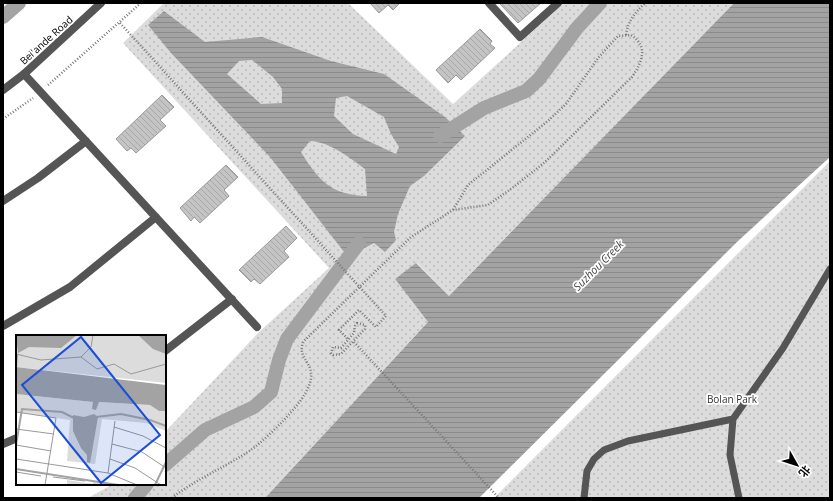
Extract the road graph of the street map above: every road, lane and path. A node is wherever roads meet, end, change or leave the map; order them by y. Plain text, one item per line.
1 (102, 3) edge
2 (141, 3) edge
3 (489, 3) edge
4 (558, 3) edge
5 (645, 3) edge
6 (120, 22) junction
7 (626, 35) junction
8 (24, 74) junction
9 (3, 90) edge
10 (40, 92) junction
11 (3, 119) edge
12 (86, 141) junction
13 (3, 200) edge
14 (453, 210) junction
15 (156, 217) junction
16 (830, 269) edge
17 (361, 287) junction
18 (232, 299) junction
19 (3, 326) edge
20 (257, 327) dead end
21 (349, 340) junction
22 (354, 342) junction
23 (166, 350) edge
24 (733, 419) junction
25 (16, 438) edge
26 (3, 444) edge
27 (172, 498) edge
28 (499, 498) edge
29 (584, 498) edge
30 (739, 498) edge

1 - 8 street, Bei'ande Road
2 - 6 path
3 - 4 street
5 - 7 path
6 - 10 path
6 - 17 path
7 - 14 path
7 - 14 path
8 - 9 street, Bei'ande Road
8 - 10 street
10 - 11 path
10 - 12 street
12 - 13 street
12 - 15 street
14 - 17 path
15 - 18 street
15 - 19 street
16 - 24 lane
17 - 21 path
17 - 27 path
18 - 20 street
18 - 23 street
21 - 22 path
21 - 22 path
22 - 28 path
24 - 29 lane
24 - 30 lane
25 - 26 street

